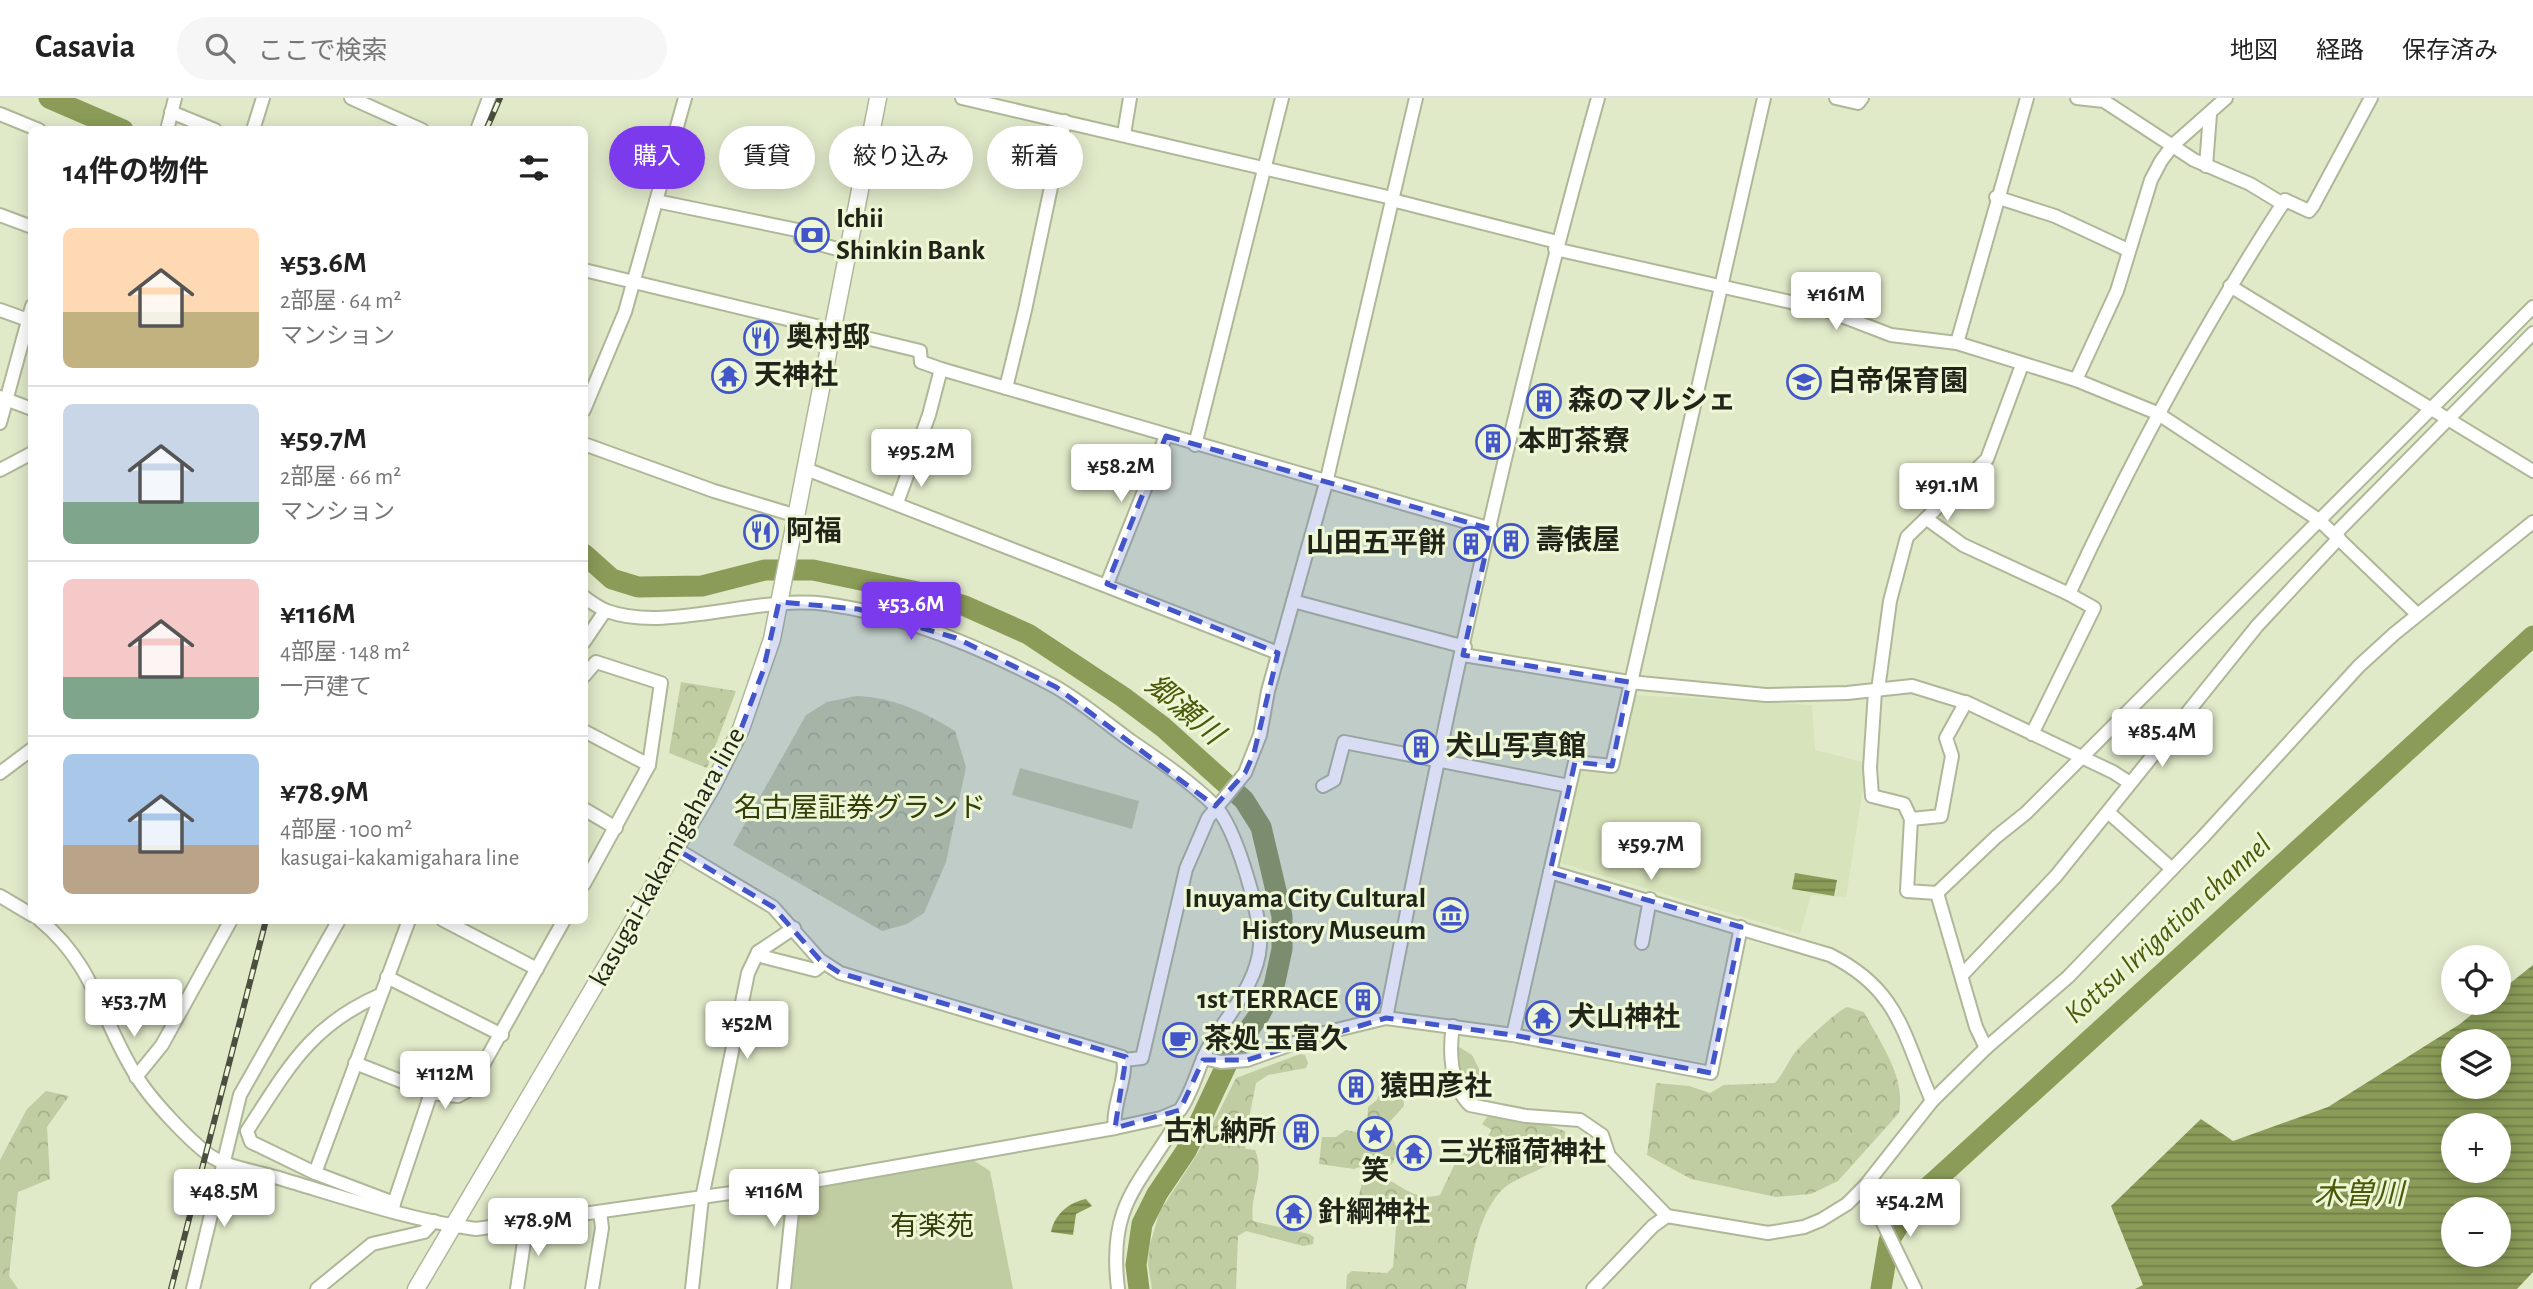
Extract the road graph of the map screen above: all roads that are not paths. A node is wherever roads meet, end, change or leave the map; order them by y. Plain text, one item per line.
1 (175, 98) edge
2 (263, 98) edge
3 (351, 98) edge
4 (489, 98) edge
5 (685, 98) edge
6 (877, 98) edge
7 (962, 98) edge
8 (1130, 98) edge
9 (1282, 98) edge
10 (1416, 98) edge
11 (1598, 98) edge
12 (1764, 98) edge
13 (1836, 98) edge
14 (1862, 98) edge
15 (2026, 98) edge
16 (2077, 98) edge
17 (2226, 98) edge
18 (2371, 98) edge
19 (995, 102) edge
20 (172, 113) junction
21 (0, 114) edge
22 (2210, 114) junction
23 (1065, 121) junction
24 (29, 126) edge
25 (168, 126) edge
26 (205, 126) edge
27 (254, 126) edge
28 (413, 126) edge
29 (478, 126) edge
30 (1124, 134) junction
31 (2173, 145) junction
32 (2206, 166) junction
33 (1265, 168) junction
34 (1996, 197) junction
35 (1392, 199) junction
36 (656, 201) junction
37 (2283, 204) junction
38 (0, 215) edge
39 (28, 226) edge
40 (1556, 246) junction
41 (2128, 250) junction
42 (848, 252) junction
43 (588, 271) edge
44 (633, 283) junction
45 (1719, 285) junction
46 (2230, 286) junction
47 (2533, 307) edge
48 (0, 310) edge
49 (28, 320) joint
50 (833, 329) junction
51 (2533, 333) edge
52 (1958, 343) junction
53 (2022, 365) junction
54 (941, 369) junction
55 (2076, 380) junction
56 (1006, 388) junction
57 (4, 398) edge
58 (588, 400) edge
59 (28, 407) edge
60 (2431, 407) junction
61 (2157, 413) junction
62 (2450, 418) junction
63 (0, 424) edge
64 (1166, 436) junction
65 (588, 445) edge
66 (1195, 445) junction
67 (28, 455) edge
68 (806, 469) junction
69 (0, 470) edge
70 (2533, 471) edge
71 (1326, 483) junction
72 (897, 503) junction
73 (797, 516) junction
74 (1927, 520) junction
75 (2319, 520) junction
76 (2533, 522) edge
77 (1491, 529) junction
78 (2337, 536) junction
79 (1107, 584) junction
80 (2069, 594) junction
81 (780, 595) junction
82 (588, 600) edge
83 (1293, 601) junction
84 (605, 611) junction
85 (2417, 614) junction
86 (588, 636) edge
87 (1464, 651) junction
88 (1279, 653) junction
89 (588, 671) edge
90 (1629, 682) junction
91 (1876, 691) junction
92 (1966, 702) junction
93 (588, 733) edge
94 (2032, 734) junction
95 (28, 752) edge
96 (2082, 757) junction
97 (1439, 763) junction
98 (649, 765) junction
99 (0, 773) edge
100 (2130, 783) junction
101 (1323, 786) dead end
102 (1569, 786) junction
103 (1219, 803) junction
104 (588, 811) edge
105 (2108, 812) junction
106 (1911, 819) junction
107 (616, 828) junction
108 (676, 849) junction
109 (2172, 869) junction
110 (1550, 872) junction
111 (588, 877) edge
112 (1937, 893) junction
113 (0, 895) edge
114 (1650, 899) junction
115 (28, 912) edge
116 (44, 924) edge
117 (229, 924) edge
118 (336, 924) edge
119 (407, 924) edge
120 (451, 924) edge
121 (562, 924) edge
122 (794, 928) junction
123 (1741, 928) junction
124 (1642, 943) dead end
125 (758, 952) junction
126 (824, 963) junction
127 (537, 970) junction
128 (1962, 975) junction
129 (387, 977) junction
130 (380, 995) junction
131 (1386, 1018) junction
132 (1453, 1026) junction
133 (502, 1035) junction
134 (1513, 1035) junction
135 (1986, 1048) junction
136 (1203, 1058) junction
137 (1124, 1060) junction
138 (355, 1063) junction
139 (136, 1077) junction
140 (431, 1093) junction
141 (1932, 1101) junction
142 (1175, 1113) junction
143 (1115, 1128) junction
144 (223, 1161) junction
145 (315, 1172) junction
146 (808, 1182) junction
147 (1865, 1186) junction
148 (702, 1198) junction
149 (394, 1207) junction
150 (600, 1212) junction
151 (1667, 1216) junction
152 (434, 1221) junction
153 (527, 1222) junction
154 (455, 1226) junction
155 (192, 1289) edge
156 (317, 1289) edge
157 (416, 1289) edge
158 (517, 1289) edge
159 (592, 1289) edge
160 (692, 1289) edge
161 (784, 1289) edge
162 (1118, 1289) edge
163 (1593, 1289) edge
164 (1915, 1289) edge

1 - 20 street
2 - 27 street
3 - 28 street
4 - 29 street
5 - 36 street
6 - 42 main road, kasugai-kakamigahara line
7 - 19 street
8 - 30 street
9 - 33 street
10 - 35 street
11 - 40 street
12 - 45 street
13 - 14 street
15 - 34 street
16 - 31 street
17 - 22 street
18 - 37 street
19 - 23 street
20 - 25 street
20 - 26 street
21 - 24 street
22 - 31 street
22 - 32 street
23 - 30 street
23 - 56 street
30 - 33 street
31 - 32 street
31 - 41 street
32 - 37 street
33 - 35 street
33 - 66 street
34 - 41 street
34 - 52 street
35 - 40 street
35 - 71 street
36 - 42 street
36 - 44 street
37 - 46 street
38 - 39 street
40 - 45 street
40 - 77 street
41 - 55 street
42 - 50 main road, kasugai-kakamigahara line
43 - 44 street
44 - 50 street
44 - 58 street
45 - 52 street
45 - 90 street
46 - 60 street
46 - 61 street
47 - 60 street
48 - 49 street
49 - 57 street
50 - 54 street
50 - 68 main road, kasugai-kakamigahara line
51 - 62 street
52 - 53 street
53 - 55 street
53 - 74 street
54 - 56 street
54 - 72 street
55 - 61 street
56 - 64 street
57 - 59 street
57 - 63 street
60 - 62 street
60 - 75 street
61 - 75 street
61 - 80 street
62 - 70 street
62 - 78 street
64 - 66 street
64 - 79 street
65 - 73 street
66 - 71 street
67 - 69 street
68 - 72 street
68 - 73 main road, kasugai-kakamigahara line
71 - 77 street
71 - 83 street
72 - 79 street
73 - 81 main road, kasugai-kakamigahara line
74 - 80 street
74 - 91 street
75 - 78 street
75 - 96 street
76 - 85 street
77 - 87 street
78 - 85 street
78 - 100 street
79 - 88 street
80 - 94 street
81 - 84 street
81 - 103 street
81 - 108 main road, kasugai-kakamigahara line
82 - 84 street
83 - 87 street
83 - 88 street
84 - 86 street
85 - 109 street
87 - 90 street
87 - 97 street
88 - 103 street
89 - 98 street
90 - 91 street
90 - 102 street
91 - 92 street
91 - 106 street
92 - 94 street
92 - 106 street
93 - 98 street
94 - 96 street
95 - 99 street
96 - 100 street
96 - 112 street
97 - 101 street
97 - 102 street
97 - 131 street
98 - 107 street
100 - 105 street
102 - 110 street
103 - 136 street
103 - 137 street
104 - 107 street
105 - 109 street
105 - 128 street
106 - 112 street
107 - 111 street
108 - 122 street
108 - 154 main road, kasugai-kakamigahara line
109 - 135 street
110 - 114 street
110 - 134 street
112 - 128 street
113 - 115 street
114 - 123 street
114 - 124 street
116 - 139 street
117 - 139 street
118 - 144 street
119 - 129 street
120 - 127 street
121 - 127 street
122 - 125 street
122 - 126 street
123 - 134 street
123 - 141 street
125 - 126 street
125 - 148 street
126 - 137 street
127 - 133 street
128 - 135 street
129 - 130 street
129 - 133 street
130 - 138 street
130 - 145 street
131 - 132 street
131 - 136 street
132 - 134 street
132 - 151 street
133 - 140 street
135 - 141 street
136 - 142 street
137 - 143 street
138 - 140 street
138 - 145 street
139 - 144 street
140 - 149 street
141 - 147 street
142 - 143 street
142 - 162 street
143 - 146 street
144 - 149 street
144 - 155 street
145 - 149 street
146 - 148 street
146 - 161 street
147 - 151 street
147 - 164 street
148 - 150 street
148 - 160 street
149 - 152 street
150 - 153 street
150 - 159 street
151 - 163 street
152 - 154 street
152 - 156 street
153 - 154 street
153 - 158 street
154 - 157 main road, kasugai-kakamigahara line

